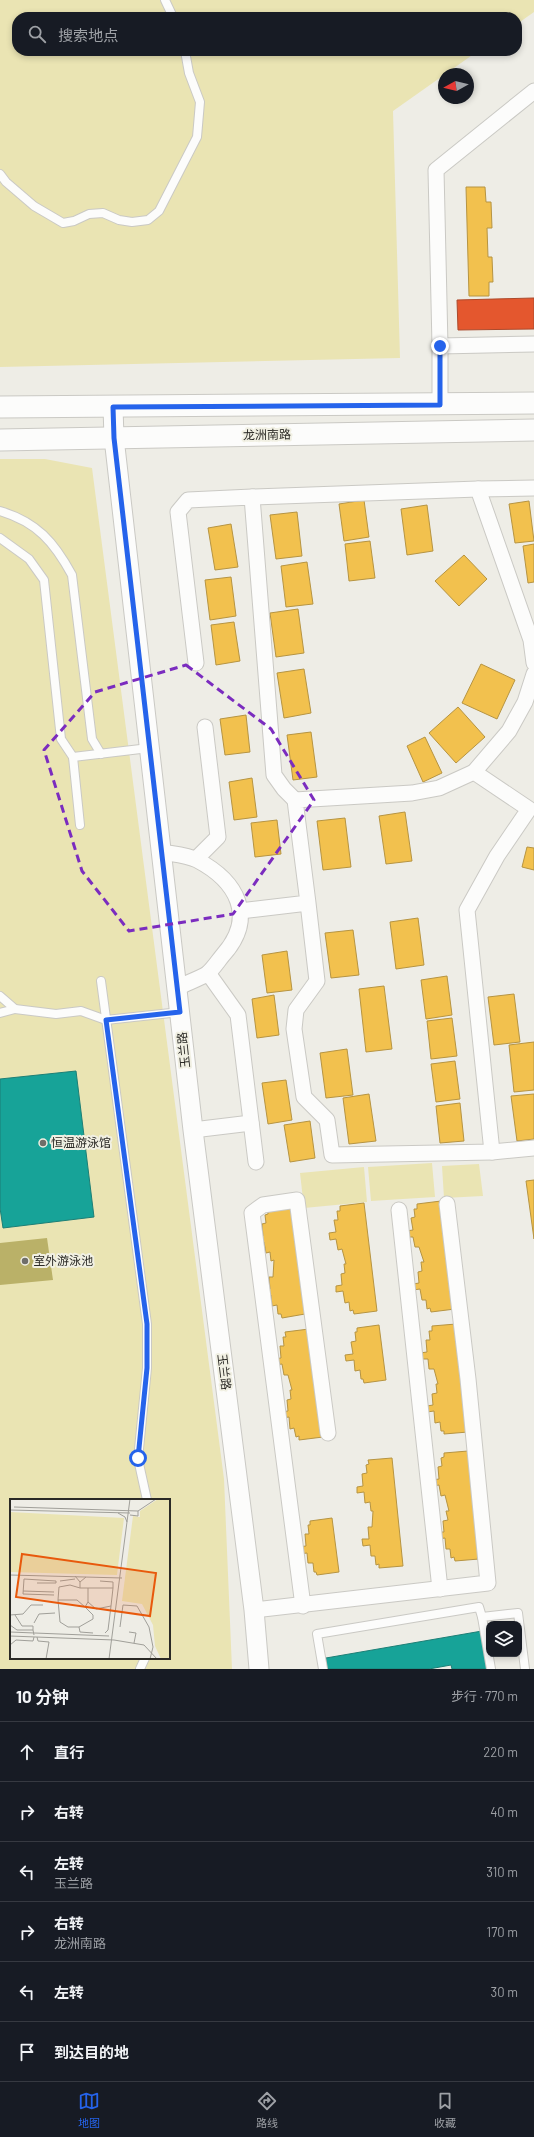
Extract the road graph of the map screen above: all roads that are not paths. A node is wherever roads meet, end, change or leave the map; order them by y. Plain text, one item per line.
1 (165, 0) edge
2 (171, 12) edge
3 (186, 56) edge
4 (534, 91) edge
5 (0, 174) edge
6 (534, 344) edge
7 (440, 346) junction
8 (534, 403) edge
9 (440, 405) junction
10 (113, 407) junction
11 (0, 408) edge
12 (534, 430) edge
13 (114, 438) junction
14 (0, 440) edge
15 (478, 488) junction
16 (534, 488) edge
17 (252, 497) junction
18 (0, 511) edge
19 (0, 538) edge
20 (196, 663) dead end
21 (534, 663) edge
22 (534, 674) edge
23 (204, 727) dead end
24 (150, 748) junction
25 (102, 754) junction
26 (73, 757) junction
27 (474, 772) junction
28 (295, 800) junction
29 (532, 806) edge
30 (80, 825) dead end
31 (162, 852) junction
32 (196, 859) junction
33 (308, 903) junction
34 (240, 912) junction
35 (208, 973) junction
36 (101, 981) dead end
37 (177, 988) junction
38 (0, 996) edge
39 (15, 1009) junction
40 (180, 1012) junction
41 (0, 1013) edge
42 (106, 1020) junction
43 (251, 1123) junction
44 (193, 1130) junction
45 (534, 1148) edge
46 (492, 1152) junction
47 (256, 1162) dead end
48 (447, 1204) dead end
49 (399, 1210) dead end
50 (328, 1433) dead end
51 (147, 1499) edge
52 (440, 1589) junction
53 (303, 1606) junction
54 (254, 1610) junction
55 (482, 1617) junction
56 (145, 1659) edge
57 (140, 1669) edge
58 (259, 1669) edge
59 (323, 1669) edge
60 (491, 1669) edge
61 (525, 1669) edge

1 - 2 lane
3 - 5 lane
4 - 7 street
6 - 7 street
7 - 9 street
8 - 9 main road
9 - 10 main road
10 - 11 main road
10 - 13 street, 玉兰路
12 - 13 main road, 龙洲南路
13 - 14 main road, 龙洲南路
13 - 24 street, 玉兰路
15 - 16 street
15 - 17 street
15 - 21 street
17 - 20 street
17 - 28 street
18 - 25 lane
19 - 26 lane
22 - 27 street
23 - 32 street
24 - 25 lane
24 - 31 street, 玉兰路
25 - 26 lane
26 - 30 lane
27 - 28 street
27 - 29 street
28 - 33 street
29 - 46 street
31 - 32 street
31 - 37 street, 玉兰路
32 - 34 street
33 - 34 street
33 - 46 street
34 - 35 street
35 - 37 street
35 - 43 street
36 - 42 lane
37 - 40 street, 玉兰路
38 - 39 lane
39 - 41 lane
39 - 42 lane
40 - 42 lane
40 - 44 street, 玉兰路
42 - 51 lane
43 - 44 street
43 - 47 street
44 - 54 street, 玉兰路
45 - 46 street
48 - 52 street
49 - 52 street
50 - 53 street
52 - 53 street
53 - 54 street
54 - 58 street, 玉兰路
55 - 59 lane
55 - 60 lane
55 - 61 lane
56 - 57 lane

